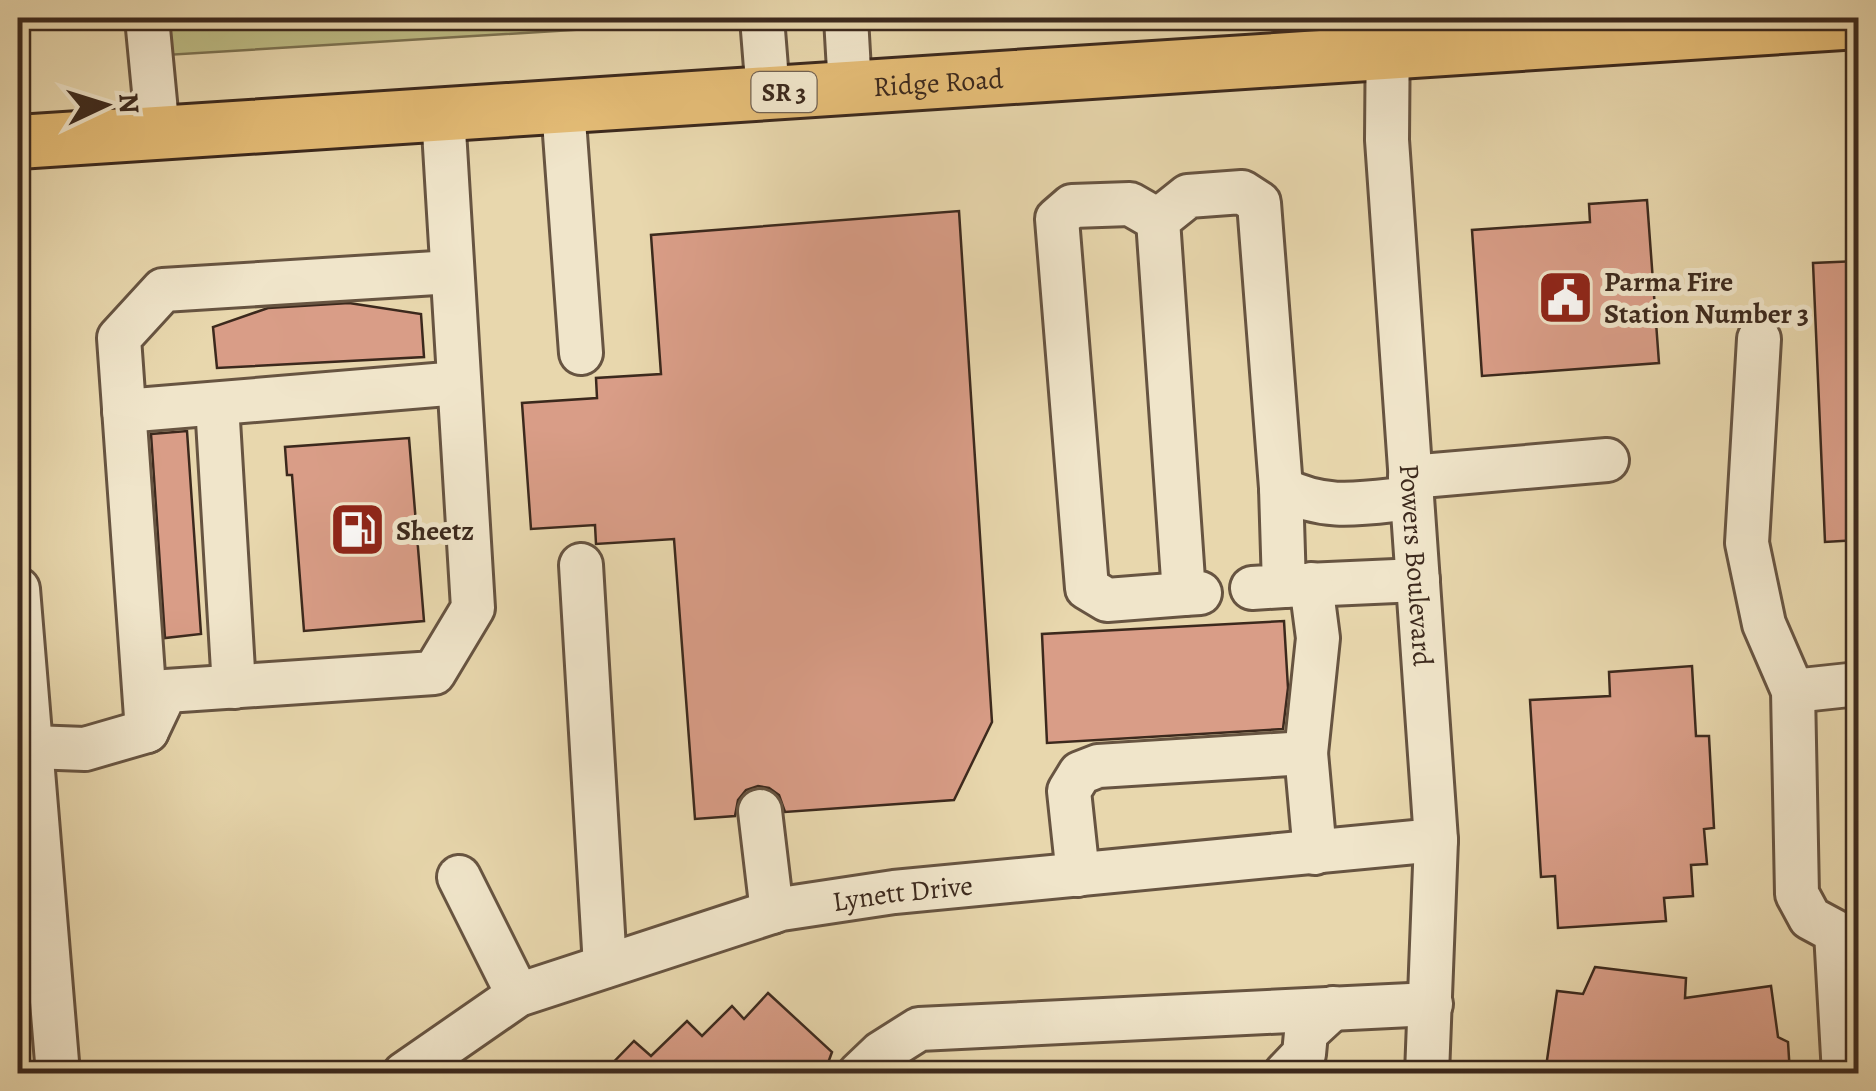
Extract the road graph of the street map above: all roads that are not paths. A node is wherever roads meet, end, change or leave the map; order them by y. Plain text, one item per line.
1 (148, 18) edge
2 (762, 18) edge
3 (846, 18) edge
4 (1856, 21) edge
5 (1387, 35) edge
6 (850, 88) junction
7 (768, 93) junction
8 (564, 107) junction
9 (443, 114) junction
10 (158, 133) junction
11 (18, 142) edge
12 (1158, 220) junction
13 (452, 272) junction
14 (1759, 339) dead end
15 (581, 354) dead end
16 (459, 382) junction
17 (217, 404) junction
18 (124, 411) junction
19 (1608, 460) dead end
20 (1281, 488) junction
21 (1411, 488) junction
22 (581, 565) dead end
23 (1418, 580) junction
24 (1282, 586) junction
25 (18, 589) edge
26 (1858, 684) edge
27 (234, 686) junction
28 (1793, 692) junction
29 (147, 731) junction
30 (32, 747) junction
31 (1306, 753) junction
32 (760, 812) dead end
33 (1436, 840) junction
34 (1314, 853) junction
35 (1078, 875) junction
36 (459, 877) dead end
37 (772, 912) junction
38 (1847, 927) edge
39 (605, 966) junction
40 (518, 995) junction
41 (1431, 1004) junction
42 (1320, 1021) junction
43 (58, 1074) edge
44 (404, 1074) edge
45 (859, 1074) edge
46 (1256, 1074) edge
47 (1285, 1074) edge
48 (1426, 1074) edge
49 (1844, 1074) edge

1 - 10 street
2 - 7 street
3 - 6 street
4 - 5 main road, Ridge Road / SR 3
5 - 6 main road, Ridge Road / SR 3
5 - 21 street, Powers Boulevard
6 - 7 main road, Ridge Road / SR 3
7 - 8 main road, Ridge Road / SR 3
8 - 9 main road, Ridge Road / SR 3
8 - 15 street
9 - 10 main road, Ridge Road / SR 3
9 - 13 street
10 - 11 main road, Ridge Road / SR 3
12 - 12 street
12 - 20 street
13 - 16 street
13 - 18 street
14 - 28 street
16 - 17 street
16 - 27 street
17 - 18 street
17 - 27 street
18 - 29 street
19 - 21 street
20 - 21 street
20 - 24 street
21 - 23 street, Powers Boulevard
22 - 39 street
23 - 24 street
23 - 33 street, Powers Boulevard
24 - 31 street
25 - 30 street
26 - 28 street
27 - 29 street
28 - 38 street
29 - 30 street
30 - 43 street
31 - 34 street
31 - 35 street
32 - 37 street
33 - 34 street, Lynett Drive
33 - 41 street, Powers Boulevard
34 - 35 street, Lynett Drive
35 - 37 street, Lynett Drive
36 - 40 street
37 - 39 street, Lynett Drive
38 - 49 street
39 - 40 street, Lynett Drive
40 - 44 street, Lynett Drive
41 - 42 street
41 - 48 street, Powers Boulevard
42 - 45 street
42 - 46 street
42 - 47 street

